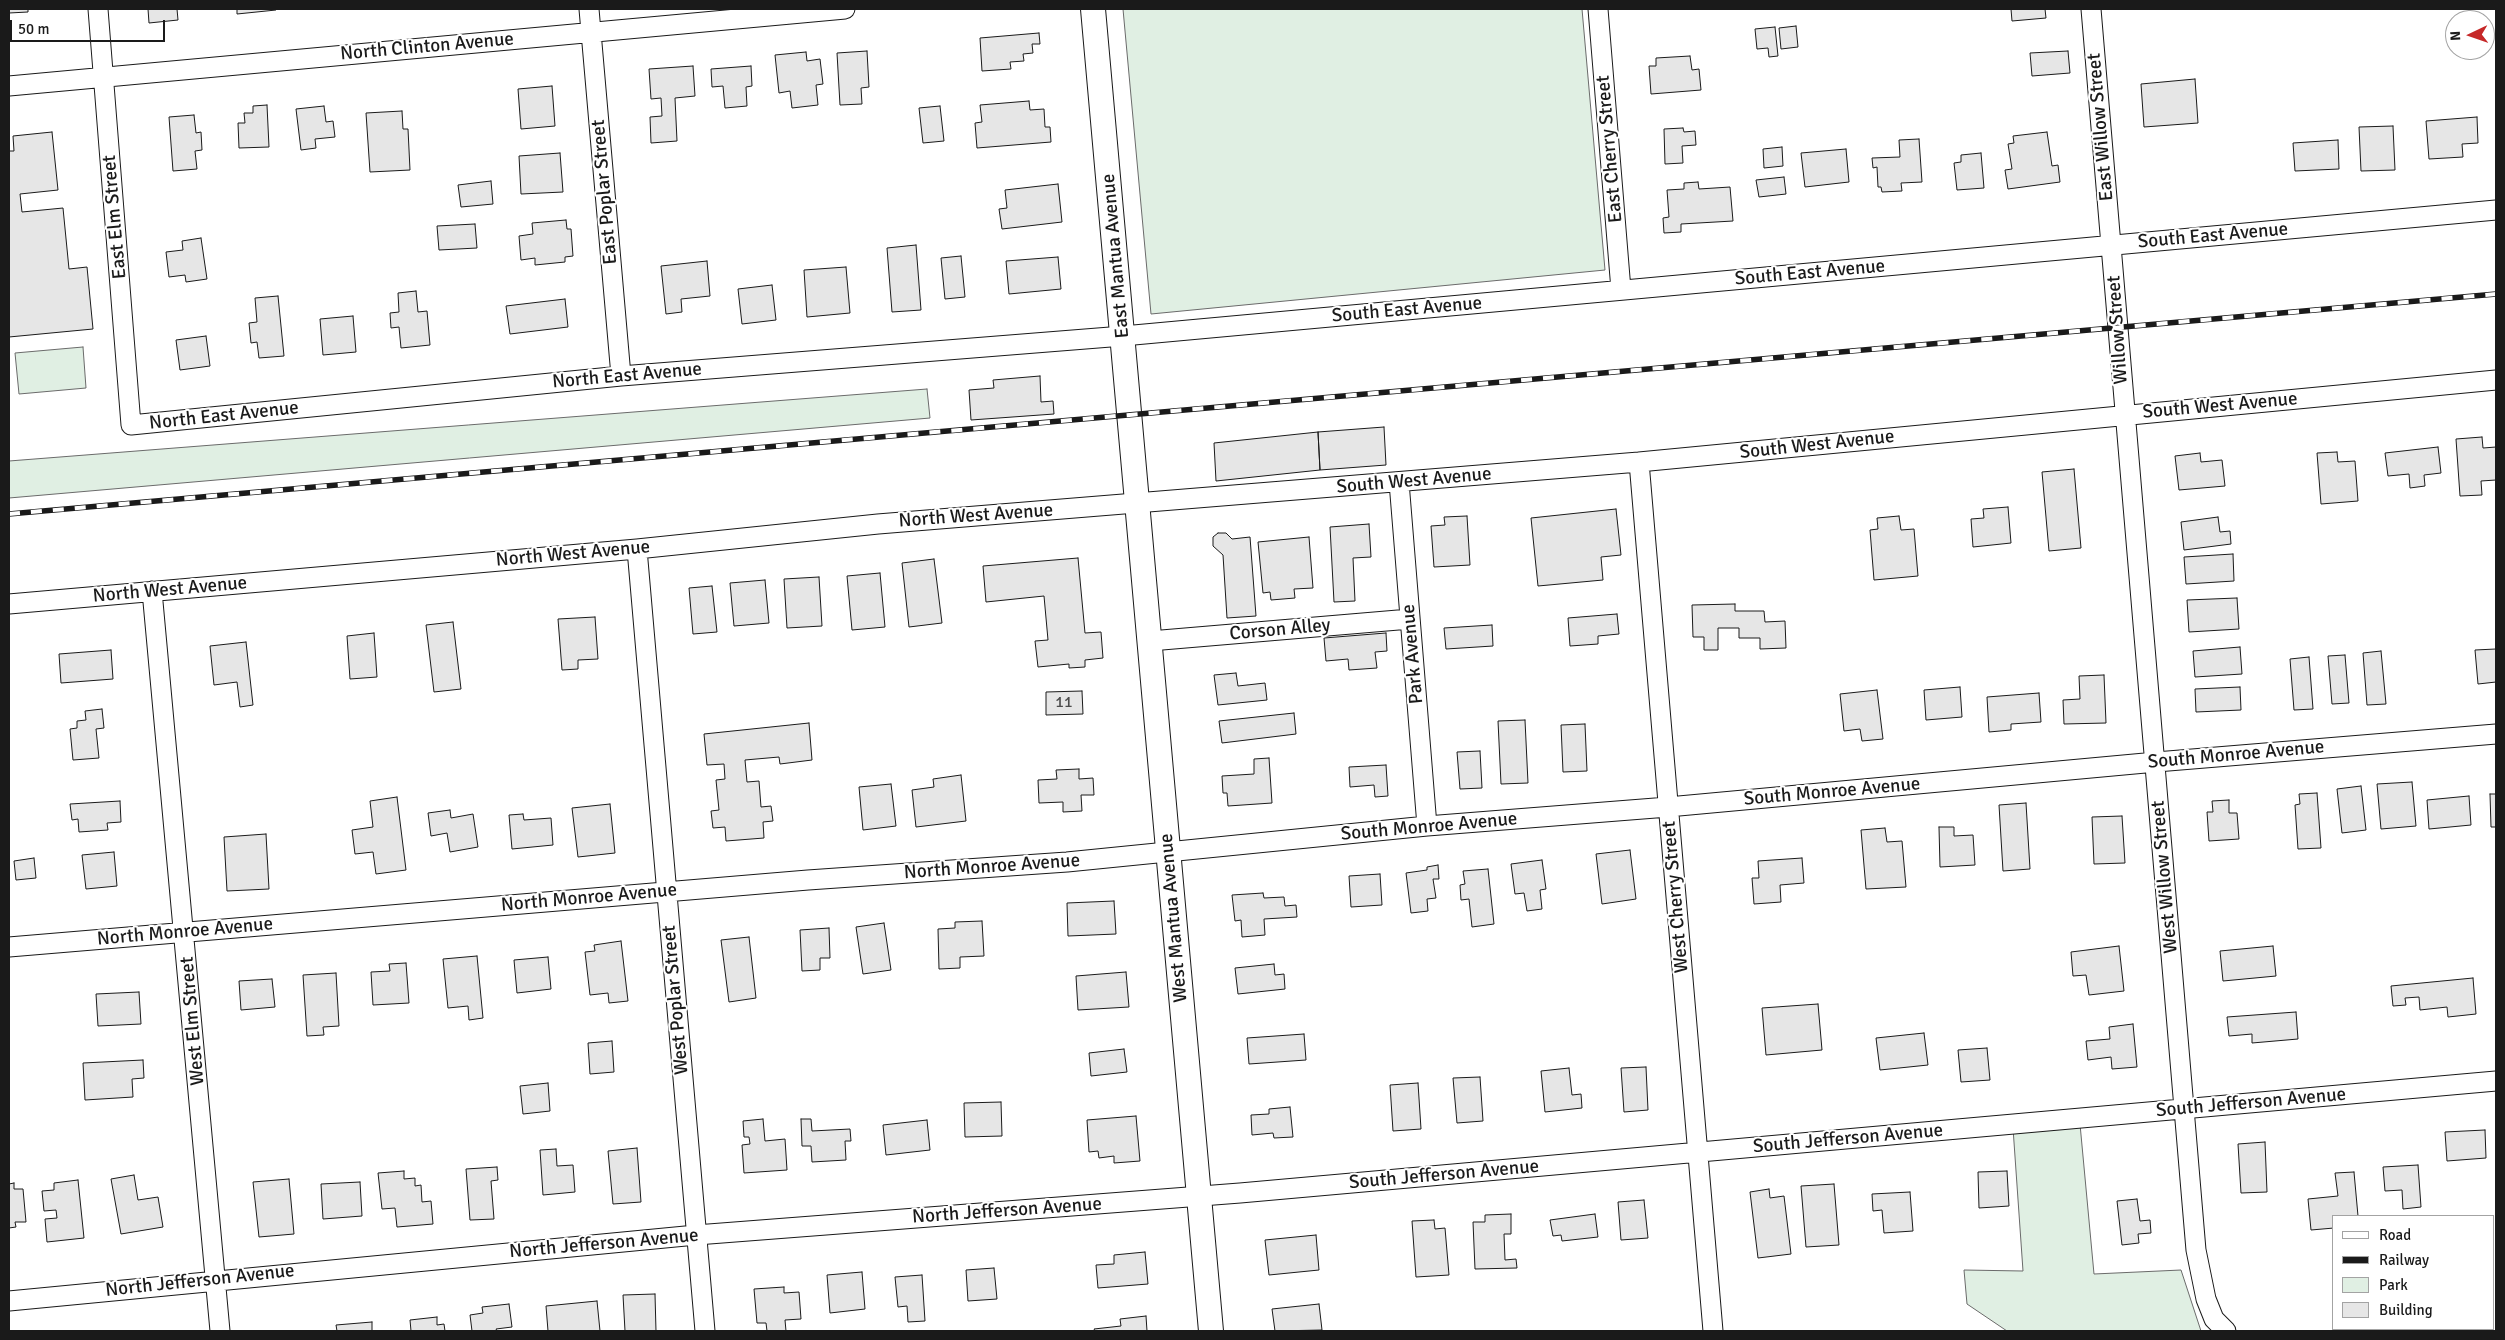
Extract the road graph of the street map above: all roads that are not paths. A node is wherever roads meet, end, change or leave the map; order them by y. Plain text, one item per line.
1 (98, 9) edge
2 (589, 9) edge
3 (845, 9) edge
4 (1093, 9) edge
5 (1598, 9) edge
6 (2091, 9) edge
7 (592, 32) junction
8 (103, 78) junction
9 (9, 86) edge
10 (2496, 210) edge
11 (2112, 245) junction
12 (1621, 290) junction
13 (1124, 336) junction
14 (621, 376) junction
15 (2496, 380) edge
16 (2124, 415) junction
17 (131, 425) joint
18 (1639, 462) junction
19 (1399, 482) junction
20 (1138, 504) junction
21 (637, 549) junction
22 (152, 591) junction
23 (9, 604) edge
24 (1410, 619) junction
25 (1150, 641) junction
26 (2496, 734) edge
27 (2156, 762) junction
28 (1668, 808) junction
29 (1427, 826) junction
30 (1169, 852) junction
31 (666, 892) junction
32 (186, 933) junction
33 (9, 947) edge
34 (2496, 1081) edge
35 (2184, 1109) junction
36 (1698, 1152) junction
37 (1199, 1196) junction
38 (696, 1235) junction
39 (216, 1279) junction
40 (9, 1300) edge
41 (220, 1331) edge
42 (705, 1331) edge
43 (1211, 1331) edge
44 (1714, 1331) edge
45 (2226, 1331) edge

1 - 8 street, East Elm Street
2 - 7 street, East Poplar Street
3 - 7 street, North Clinton Avenue
4 - 13 street, East Mantua Avenue
5 - 12 street, East Cherry Street
6 - 11 street, East Willow Street
7 - 8 street, North Clinton Avenue
7 - 14 street, East Poplar Street
8 - 9 street, North Clinton Avenue
8 - 17 street, East Elm Street
10 - 11 street, South East Avenue
11 - 12 street, South East Avenue
11 - 16 street, Willow Street
12 - 13 street, South East Avenue
13 - 14 street, North East Avenue
13 - 20 street, East Mantua Avenue
14 - 17 street, North East Avenue
15 - 16 street, South West Avenue
16 - 18 street, South West Avenue
16 - 27 street, West Willow Street
18 - 19 street, South West Avenue
18 - 28 street, West Cherry Street
19 - 20 street, South West Avenue
19 - 24 street, Park Avenue
20 - 21 street, North West Avenue
20 - 25 street, West Mantua Avenue
21 - 22 street, North West Avenue
21 - 31 street, West Poplar Street
22 - 23 street, North West Avenue
22 - 32 street, West Elm Street
24 - 25 street, Corson Alley
24 - 29 street, Park Avenue
25 - 30 street, West Mantua Avenue
26 - 27 street, South Monroe Avenue
27 - 28 street, South Monroe Avenue
27 - 35 street, West Willow Street
28 - 29 street, South Monroe Avenue
28 - 36 street, West Cherry Street
29 - 30 street, South Monroe Avenue
30 - 31 street, North Monroe Avenue
30 - 37 street, West Mantua Avenue
31 - 32 street, North Monroe Avenue
31 - 38 street, West Poplar Street
32 - 33 street, North Monroe Avenue
32 - 39 street, West Elm Street
34 - 35 street, South Jefferson Avenue
35 - 36 street, South Jefferson Avenue
35 - 45 street, West Willow Street
36 - 37 street, South Jefferson Avenue
36 - 44 street, West Cherry Street
37 - 38 street, North Jefferson Avenue
37 - 43 street, West Mantua Avenue
38 - 39 street, North Jefferson Avenue
38 - 42 street, West Poplar Street
39 - 40 street, North Jefferson Avenue
39 - 41 street, West Elm Street

